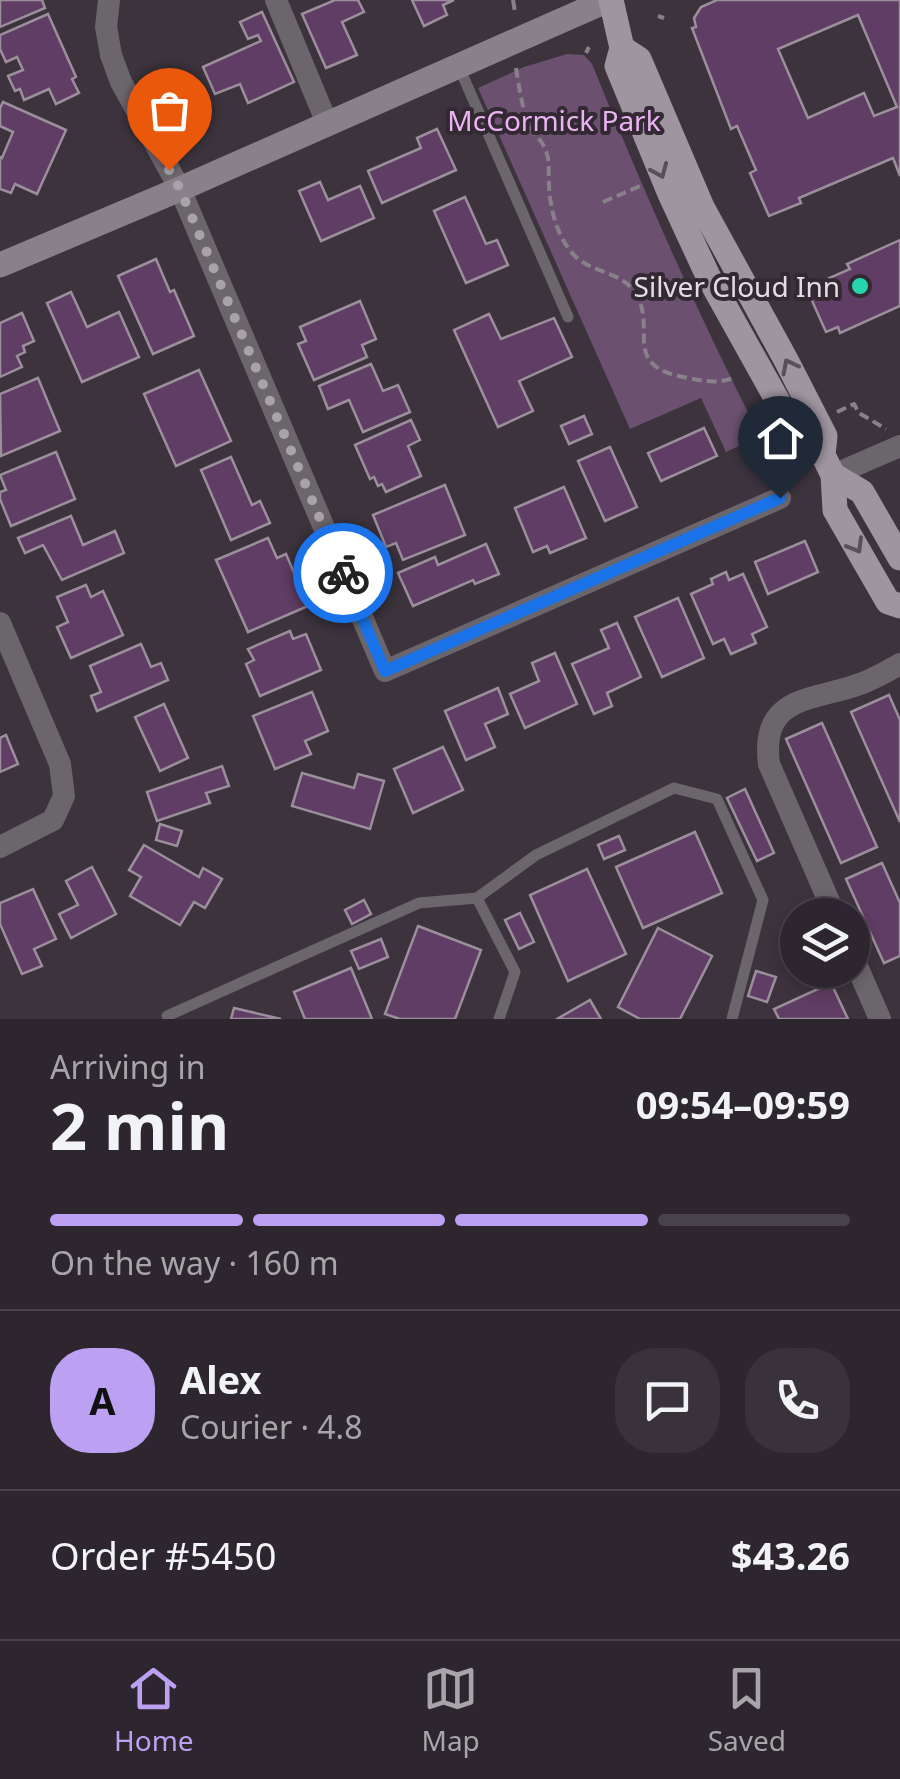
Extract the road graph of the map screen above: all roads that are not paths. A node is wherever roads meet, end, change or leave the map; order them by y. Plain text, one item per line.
1 (109, 0) edge
2 (276, 0) edge
3 (610, 0) edge
4 (459, 67) junction
5 (327, 123) junction
6 (180, 189) junction
7 (0, 265) edge
8 (568, 316) dead end
9 (892, 437) edge
10 (828, 465) junction
11 (780, 498) dead end
12 (900, 558) edge
13 (900, 606) edge
14 (0, 623) edge
15 (900, 664) edge
16 (0, 847) edge
17 (476, 898) junction
18 (828, 898) edge
19 (866, 988) edge
20 (169, 1019) edge
21 (499, 1019) edge
22 (732, 1019) edge
23 (880, 1019) edge

1 - 6 street
2 - 5 street
3 - 4 main road
3 - 10 main road
4 - 5 main road
4 - 8 lane
5 - 6 main road
6 - 7 main road
6 - 11 street
9 - 10 street
10 - 12 main road
10 -> 13 main road
14 - 16 street
15 - 18 street
17 - 20 lane
17 - 21 lane
17 - 22 lane
19 - 23 street

